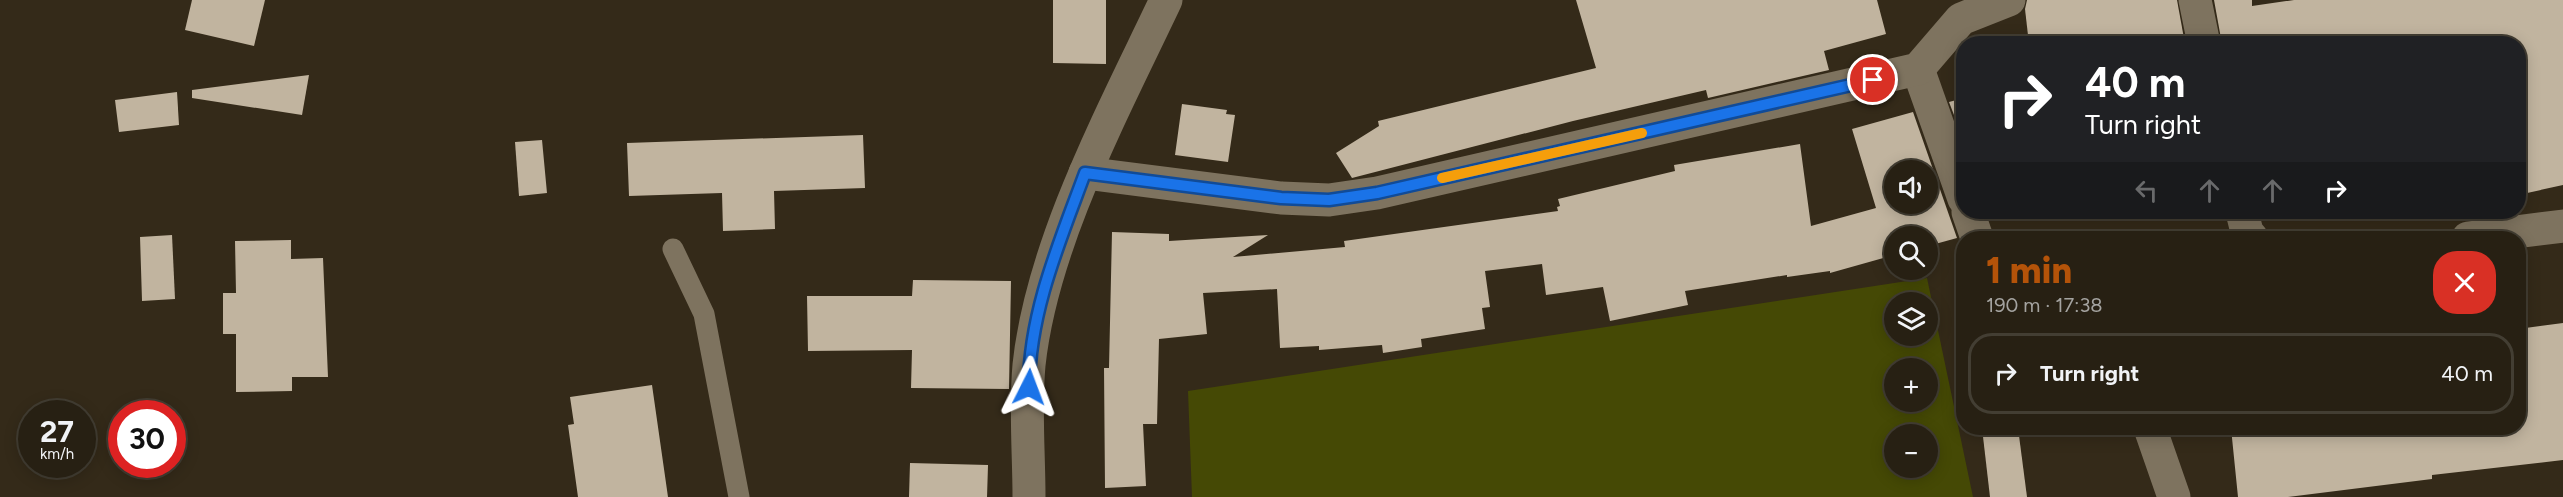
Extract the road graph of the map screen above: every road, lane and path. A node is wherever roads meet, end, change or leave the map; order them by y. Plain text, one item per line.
1 (1166, 0) edge
2 (2009, 0) edge
3 (2194, 0) edge
4 (1959, 9) edge
5 (2202, 36) edge
6 (1918, 69) junction
7 (1085, 173) junction
8 (1956, 176) edge
9 (2563, 225) edge
10 (2519, 231) edge
11 (673, 249) dead end
12 (2152, 435) edge
13 (739, 497) edge
14 (1029, 497) edge
15 (2174, 497) edge

1 - 7 street
2 - 4 street
3 - 5 street
4 - 6 street
6 - 7 street
6 - 8 street
7 - 14 street
9 - 10 street
11 - 13 lane
12 - 15 street

